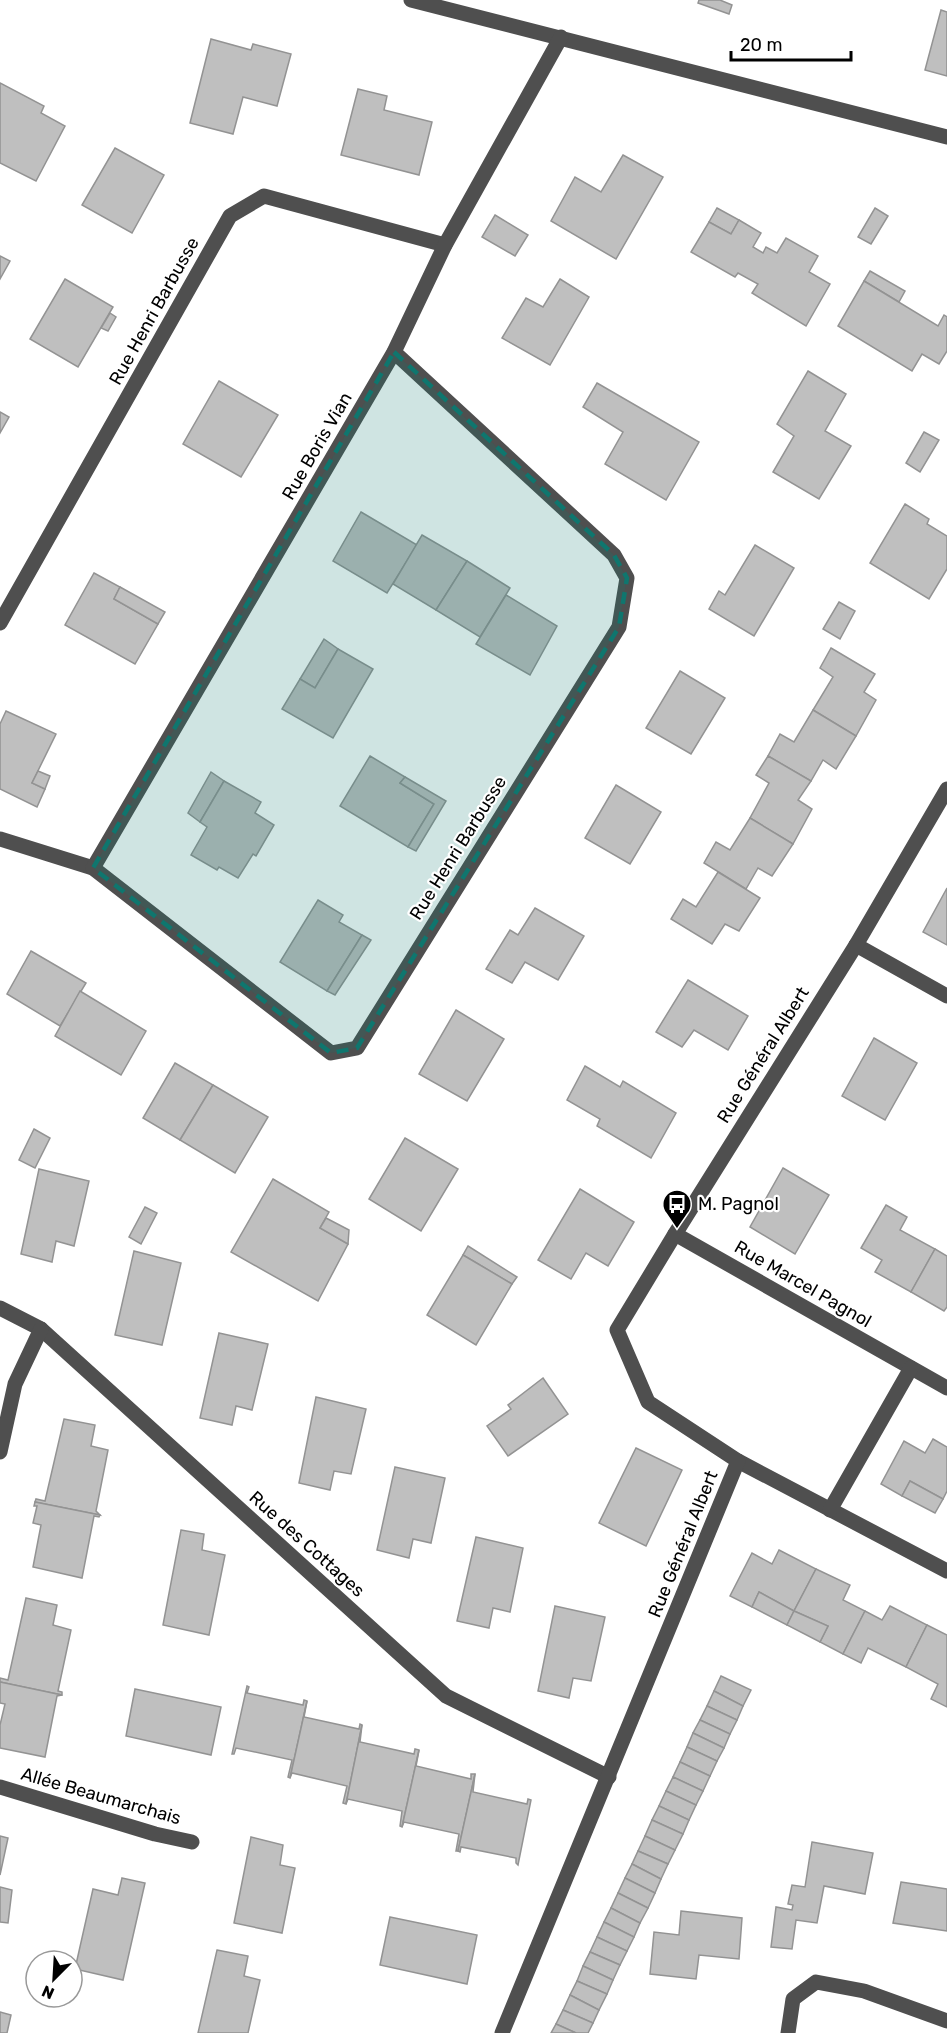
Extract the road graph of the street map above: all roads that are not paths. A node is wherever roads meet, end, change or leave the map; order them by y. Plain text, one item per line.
1 (411, 0) edge
2 (561, 37) junction
3 (947, 137) edge
4 (444, 245) junction
5 (394, 352) junction
6 (0, 623) edge
7 (947, 789) edge
8 (0, 839) edge
9 (93, 868) junction
10 (856, 945) junction
11 (947, 996) edge
12 (675, 1233) junction
13 (0, 1308) edge
14 (41, 1329) junction
15 (911, 1368) junction
16 (947, 1388) edge
17 (0, 1452) edge
18 (738, 1461) junction
19 (830, 1510) junction
20 (947, 1571) edge
21 (609, 1777) junction
22 (0, 1787) edge
23 (192, 1842) dead end
24 (947, 2021) edge
25 (502, 2033) edge
26 (788, 2033) edge

1 - 2 street
2 - 3 street
2 - 4 street, Rue Boris Vian
4 - 5 street, Rue Boris Vian
4 - 6 street, Rue Henri Barbusse
5 - 9 street, Rue Boris Vian
5 - 9 street, Rue Henri Barbusse
7 - 10 street, Rue Général Albert
8 - 9 street, Rue Henri Barbusse
10 - 11 street
10 - 12 street, Rue Général Albert
12 - 15 street, Rue Marcel Pagnol
12 - 18 street, Rue Général Albert
13 - 14 street, Rue des Cottages
14 - 17 street
14 - 21 street, Rue des Cottages
15 - 16 street, Rue Marcel Pagnol
15 - 19 street
18 - 19 street
18 - 21 street, Rue Général Albert
19 - 20 street
21 - 25 street, Rue Général Albert
22 - 23 street, Allée Beaumarchais
24 - 26 street

